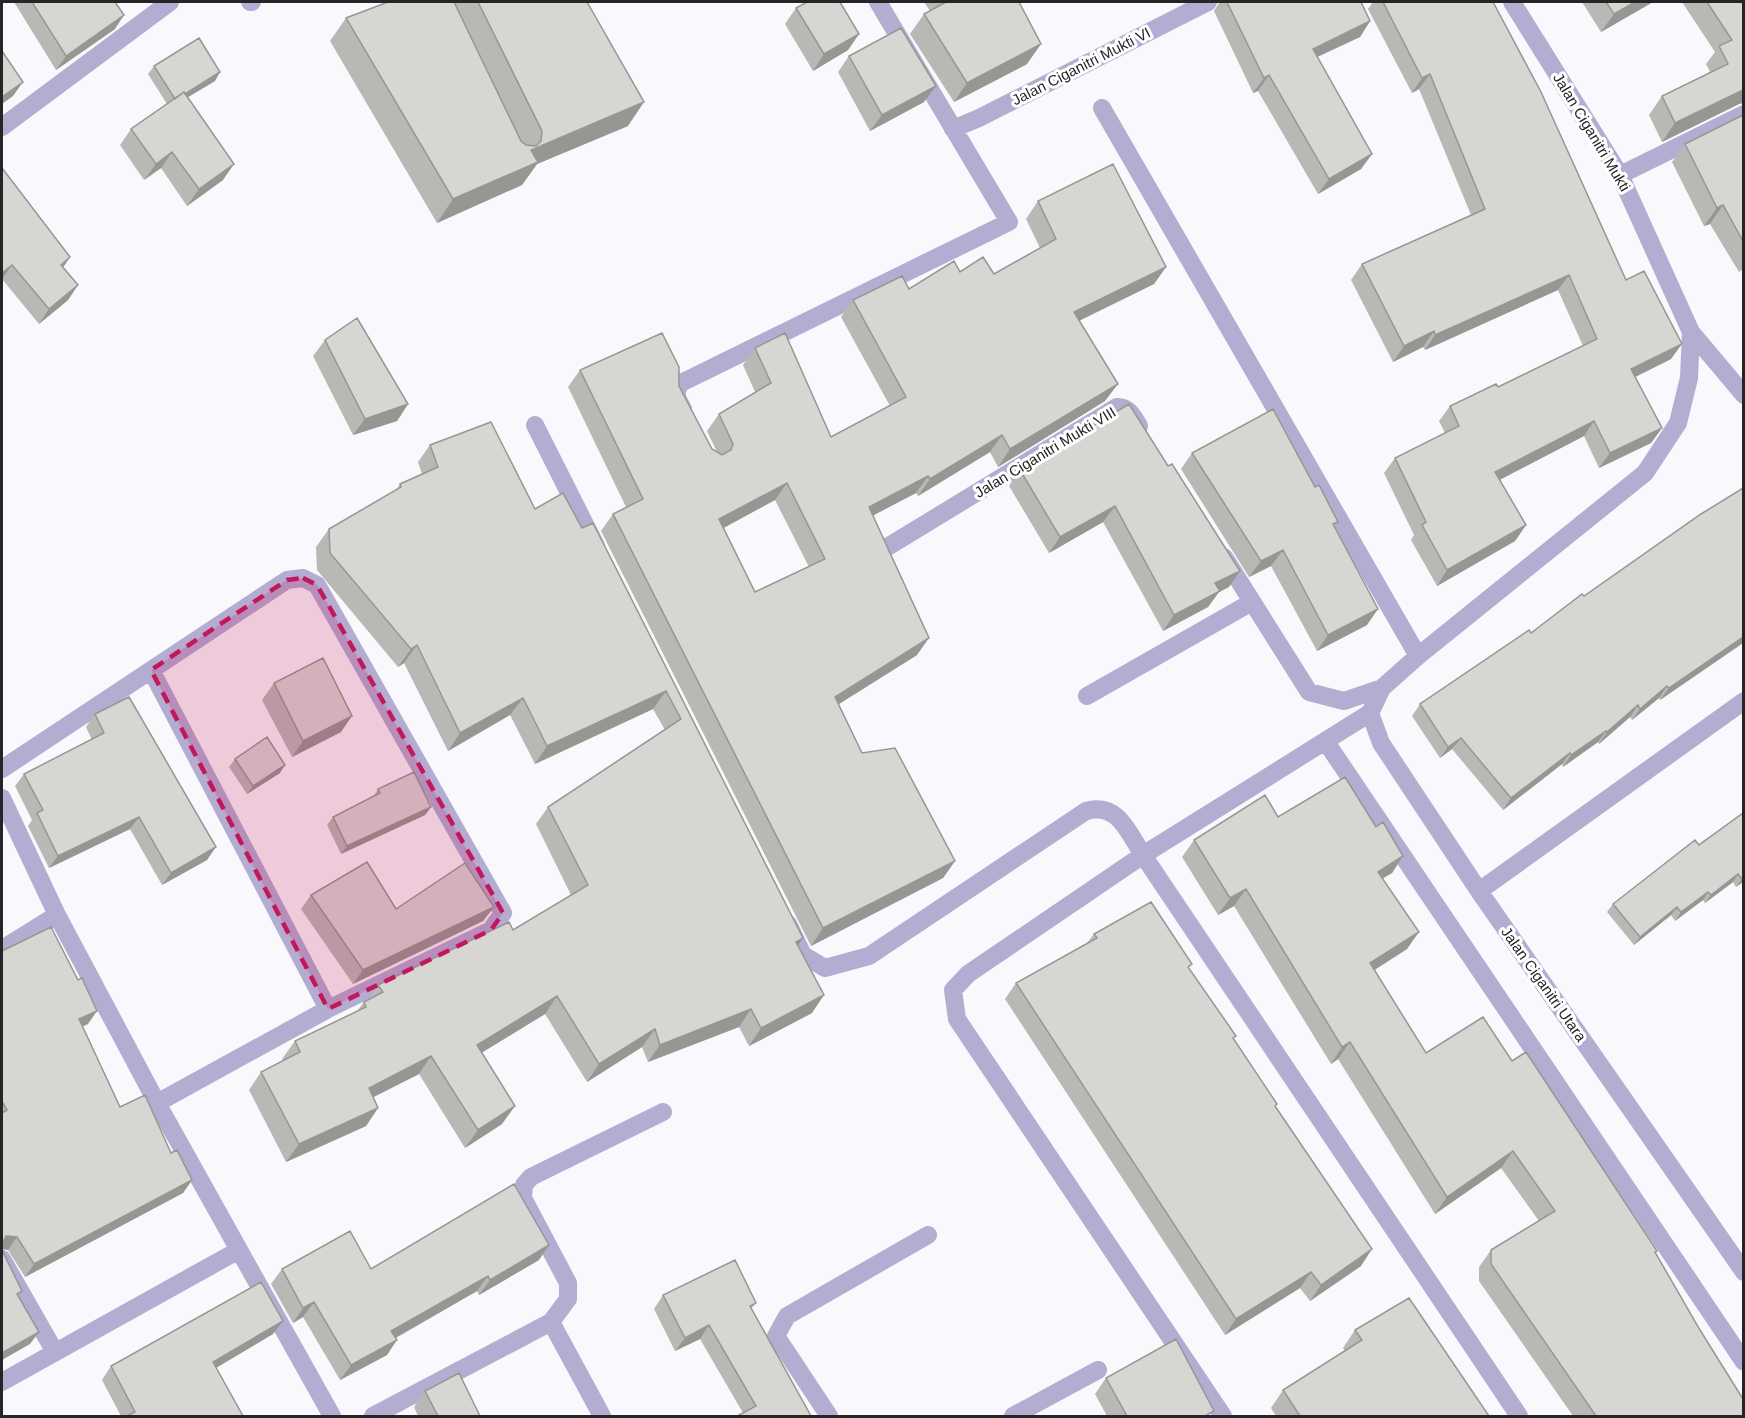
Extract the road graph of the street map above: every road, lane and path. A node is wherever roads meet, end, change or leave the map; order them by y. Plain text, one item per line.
1 (170, 2) edge
2 (878, 2) edge
3 (1208, 2) edge
4 (1512, 2) edge
5 (1102, 108) dead end
6 (1743, 114) edge
7 (2, 127) edge
8 (953, 129) junction
9 (1620, 175) junction
10 (1691, 333) junction
11 (1743, 395) edge
12 (535, 425) dead end
13 (694, 429) edge
14 (1150, 442) edge
15 (1214, 542) edge
16 (889, 546) edge
17 (605, 563) edge
18 (1252, 602) junction
19 (1418, 656) junction
20 (151, 670) junction
21 (1382, 688) junction
22 (1087, 696) dead end
23 (1743, 701) edge
24 (1370, 713) junction
25 (1326, 742) junction
26 (2, 769) edge
27 (2, 798) edge
28 (1143, 855) junction
29 (1479, 891) junction
30 (778, 903) edge
31 (57, 915) junction
32 (2, 949) edge
33 (328, 1009) junction
34 (157, 1103) junction
35 (663, 1112) dead end
36 (928, 1235) dead end
37 (239, 1250) junction
38 (2, 1259) edge
39 (1743, 1272) edge
40 (551, 1322) junction
41 (55, 1352) junction
42 (1743, 1362) edge
43 (1098, 1370) dead end
44 (2, 1382) edge
45 (1039, 1410) edge
46 (332, 1416) edge
47 (373, 1416) edge
48 (602, 1416) edge
49 (829, 1416) edge
50 (1013, 1416) edge
51 (1223, 1416) edge
52 (1519, 1416) edge

1 - 7 street
2 - 8 street
3 - 8 street, Jalan Ciganitri Mukti VI
4 - 9 street, Jalan Ciganitri Mukti
5 - 19 street
6 - 9 street
8 - 13 street
9 - 10 street, Jalan Ciganitri Mukti
10 - 11 street
10 - 19 street
12 - 17 street
14 - 16 street, Jalan Ciganitri Mukti VIII
15 - 18 street
18 - 21 street
18 - 22 street
19 - 21 street
20 - 26 street
20 - 33 street
20 - 33 street
21 - 24 street
23 - 29 street
24 - 25 street
24 - 29 street, Jalan Ciganitri Utara
25 - 28 street
25 - 42 street
27 - 31 street
28 - 30 street
28 - 51 street
28 - 52 street
29 - 39 street, Jalan Ciganitri Utara
31 - 32 street
31 - 34 street
33 - 34 street
34 - 37 street
35 - 40 street
36 - 49 street
37 - 41 street
37 - 46 street
38 - 41 street
40 - 47 street
40 - 48 street
41 - 44 street
43 - 45 street
45 - 50 street

